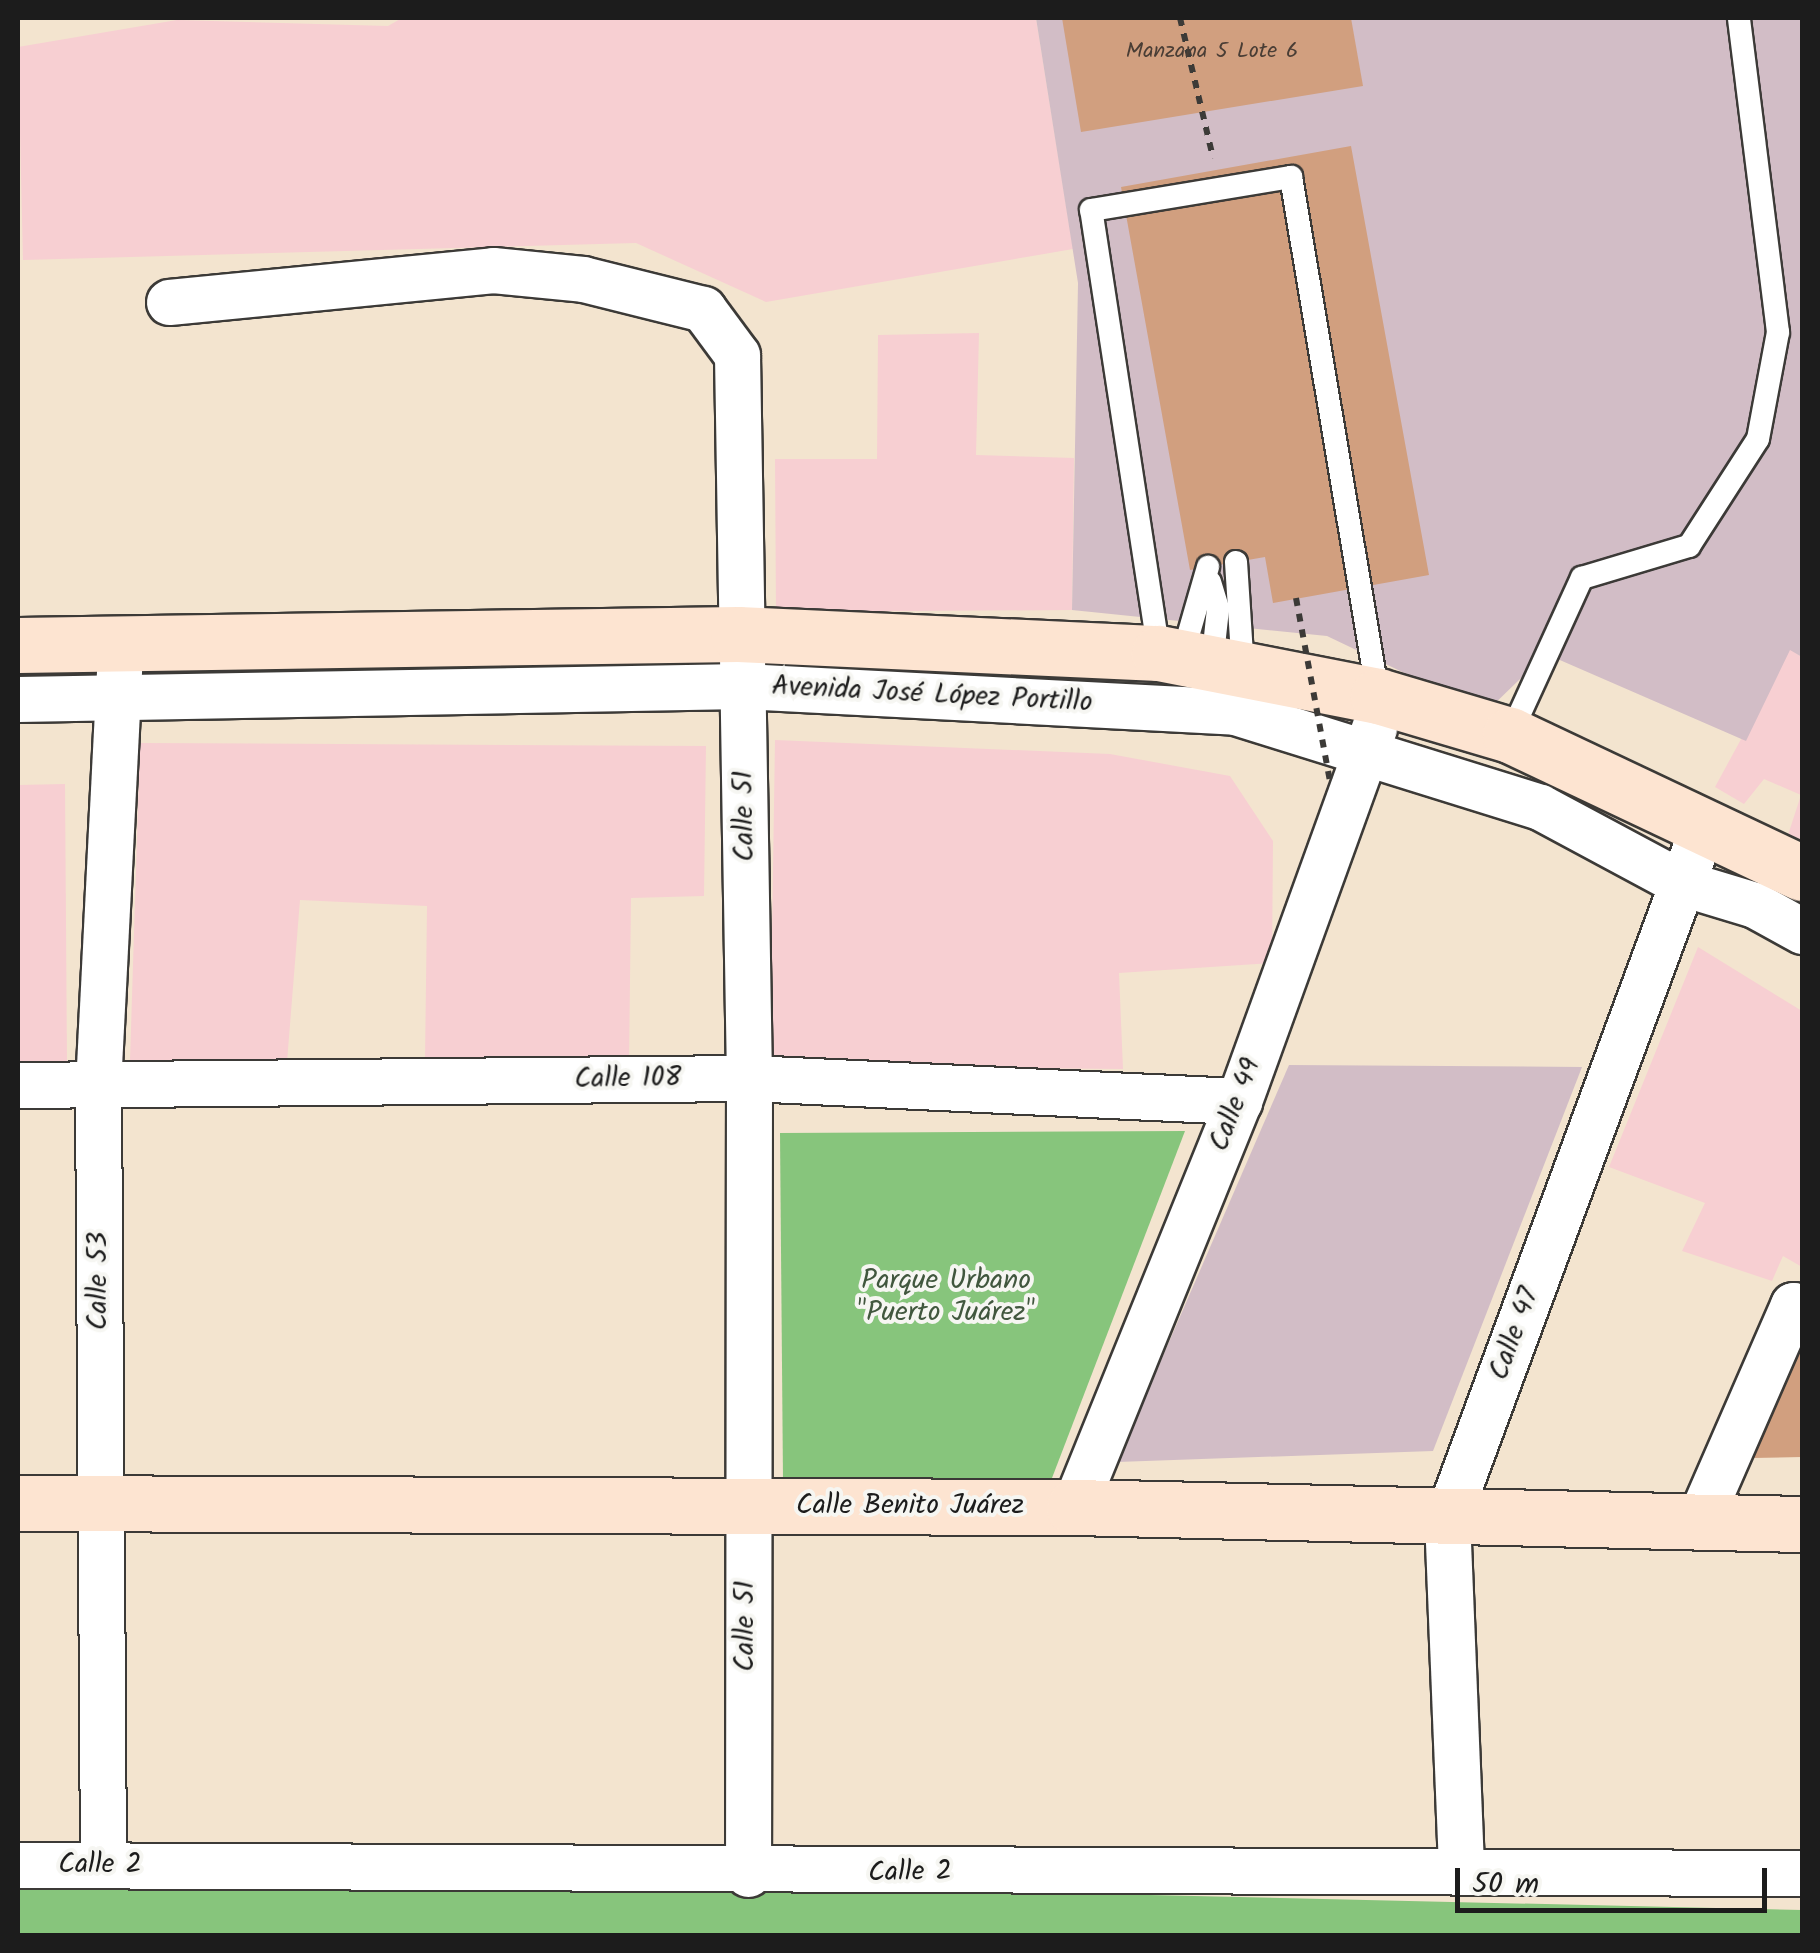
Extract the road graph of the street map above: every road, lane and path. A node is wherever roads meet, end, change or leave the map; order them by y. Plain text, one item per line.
1 (1180, 18) edge
2 (1739, 18) edge
3 (1219, 188) junction
4 (168, 302) dead end
5 (1236, 562) dead end
6 (1209, 574) dead end
7 (1296, 598) dead end
8 (119, 643) junction
9 (18, 645) edge
10 (741, 660) junction
11 (1199, 661) junction
12 (1378, 696) junction
13 (18, 698) edge
14 (119, 698) junction
15 (1510, 735) junction
16 (1370, 757) junction
17 (1331, 786) dead end
18 (1704, 824) junction
19 (1802, 872) edge
20 (1682, 883) junction
21 (1802, 932) edge
22 (750, 1078) junction
23 (18, 1085) edge
24 (98, 1086) junction
25 (1239, 1101) junction
26 (1802, 1312) edge
27 (18, 1503) edge
28 (100, 1504) junction
29 (745, 1505) junction
30 (1074, 1507) junction
31 (1447, 1519) junction
32 (1802, 1524) edge
33 (1697, 1525) junction
34 (103, 1864) junction
35 (18, 1865) edge
36 (1461, 1866) junction
37 (748, 1874) junction
38 (1802, 1874) edge

1 - 3 path
2 - 15 lane
3 - 11 lane
3 - 12 lane
4 - 10 street, Calle 51
5 - 11 lane
6 - 11 lane
7 - 17 path, bridge
8 - 9 street, Avenida José López Portillo
8 - 10 street, Avenida José López Portillo
8 - 14 street, Calle 53
10 - 11 street, Avenida José López Portillo
10 - 14 street, Avenida José López Portillo
10 - 16 street, Avenida José López Portillo
10 - 22 street, Calle 51
11 - 12 street, Avenida José López Portillo
12 - 15 street, Avenida José López Portillo
12 - 16 street, Calle 49
13 - 14 street, Avenida José López Portillo
14 - 24 street, Calle 53
15 - 18 street, Avenida José López Portillo
16 - 20 street, Avenida José López Portillo
16 - 25 street, Calle 49
18 - 19 street, Avenida José López Portillo
18 - 20 street, Calle 47
20 - 21 street, Avenida José López Portillo
20 - 31 street, Calle 47
22 - 24 street, Calle 108
22 - 25 street, Calle 108
22 - 29 street, Calle 51
23 - 24 street, Calle 108
24 - 28 street, Calle 53
25 - 30 street, Calle 49
26 - 33 street
27 - 28 street, Calle Benito Juárez
28 - 29 street, Calle Benito Juárez
28 - 34 street, Calle 53
29 - 30 street, Calle Benito Juárez
29 - 37 street, Calle 51
30 - 31 street, Calle Benito Juárez
31 - 33 street, Calle Benito Juárez
31 - 36 street, Calle 47
32 - 33 street, Calle Benito Juárez
34 - 35 street, Calle 2
34 - 37 street, Calle 2
36 - 37 street, Calle 2
36 - 38 street, Calle 2

